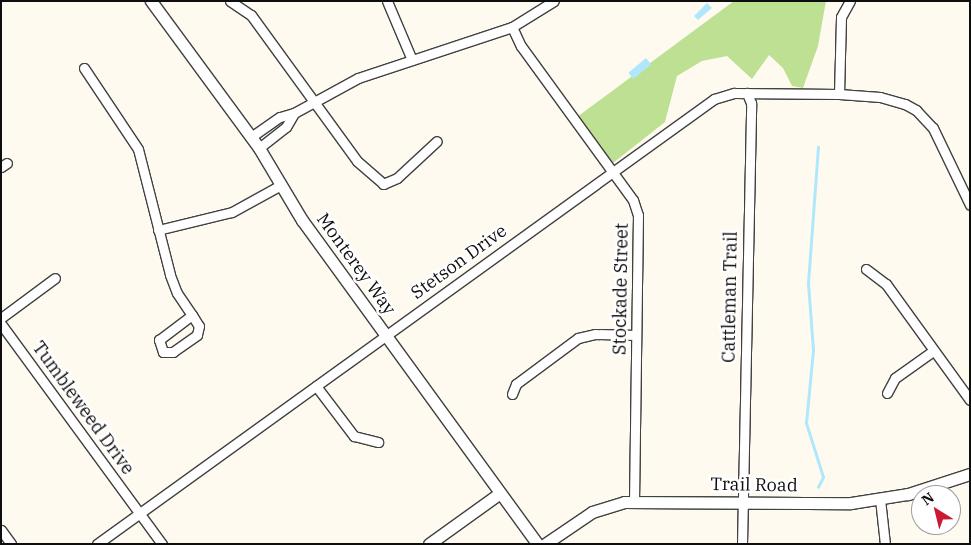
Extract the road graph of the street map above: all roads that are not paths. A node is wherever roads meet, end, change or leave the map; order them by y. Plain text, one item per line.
1 (152, 1) edge
2 (230, 1) edge
3 (388, 1) edge
4 (554, 1) edge
5 (850, 1) edge
6 (512, 27) junction
7 (412, 60) junction
8 (84, 68) dead end
9 (747, 93) junction
10 (839, 94) junction
11 (313, 101) junction
12 (294, 113) junction
13 (251, 137) junction
14 (437, 141) dead end
15 (259, 148) junction
16 (612, 171) junction
17 (282, 185) junction
18 (969, 201) edge
19 (158, 230) junction
20 (866, 269) dead end
21 (55, 278) dead end
22 (192, 315) junction
23 (1, 318) edge
24 (1, 324) edge
25 (387, 335) junction
26 (636, 335) junction
27 (933, 351) junction
28 (316, 386) junction
29 (887, 393) dead end
30 (512, 394) dead end
31 (970, 400) edge
32 (378, 442) dead end
33 (970, 474) edge
34 (500, 493) junction
35 (880, 500) junction
36 (634, 501) junction
37 (742, 502) junction
38 (139, 512) junction
39 (1, 530) edge
40 (11, 544) edge
41 (96, 544) edge
42 (162, 544) edge
43 (429, 544) edge
44 (537, 544) edge
45 (545, 544) edge
46 (742, 544) edge
47 (885, 544) edge

1 - 13 street, Monterey Way
2 - 11 street
3 - 7 street
4 - 6 street
5 - 10 street
6 - 7 street
6 - 16 street, Stockade Street
7 - 11 street
8 - 19 street
9 - 10 street, Stetson Drive
9 - 16 street, Stetson Drive
9 - 37 street, Cattleman Trail
10 - 18 street, Stetson Drive
11 - 12 street
11 - 14 street
12 - 13 street
12 - 15 street
13 - 15 street, Monterey Way
15 - 17 street, Monterey Way
16 - 25 street, Stetson Drive
16 - 26 street, Stockade Street
17 - 19 street
17 - 25 street, Monterey Way
19 - 22 street
20 - 27 street
21 - 23 street
22 - 22 street
24 - 38 street, Tumbleweed Drive
25 - 28 street, Stetson Drive
25 - 34 street, Monterey Way
26 - 30 street
26 - 36 street, Stockade Street
27 - 29 street
27 - 31 street
28 - 32 street
28 - 38 street, Stetson Drive
33 - 35 street, Trail Road
34 - 43 street
34 - 44 street, Monterey Way
35 - 37 street, Trail Road
35 - 47 street
36 - 37 street, Trail Road
36 - 45 street, Trail Road
37 - 46 street, Cattleman Trail
38 - 41 street, Stetson Drive
38 - 42 street, Tumbleweed Drive
39 - 40 street

